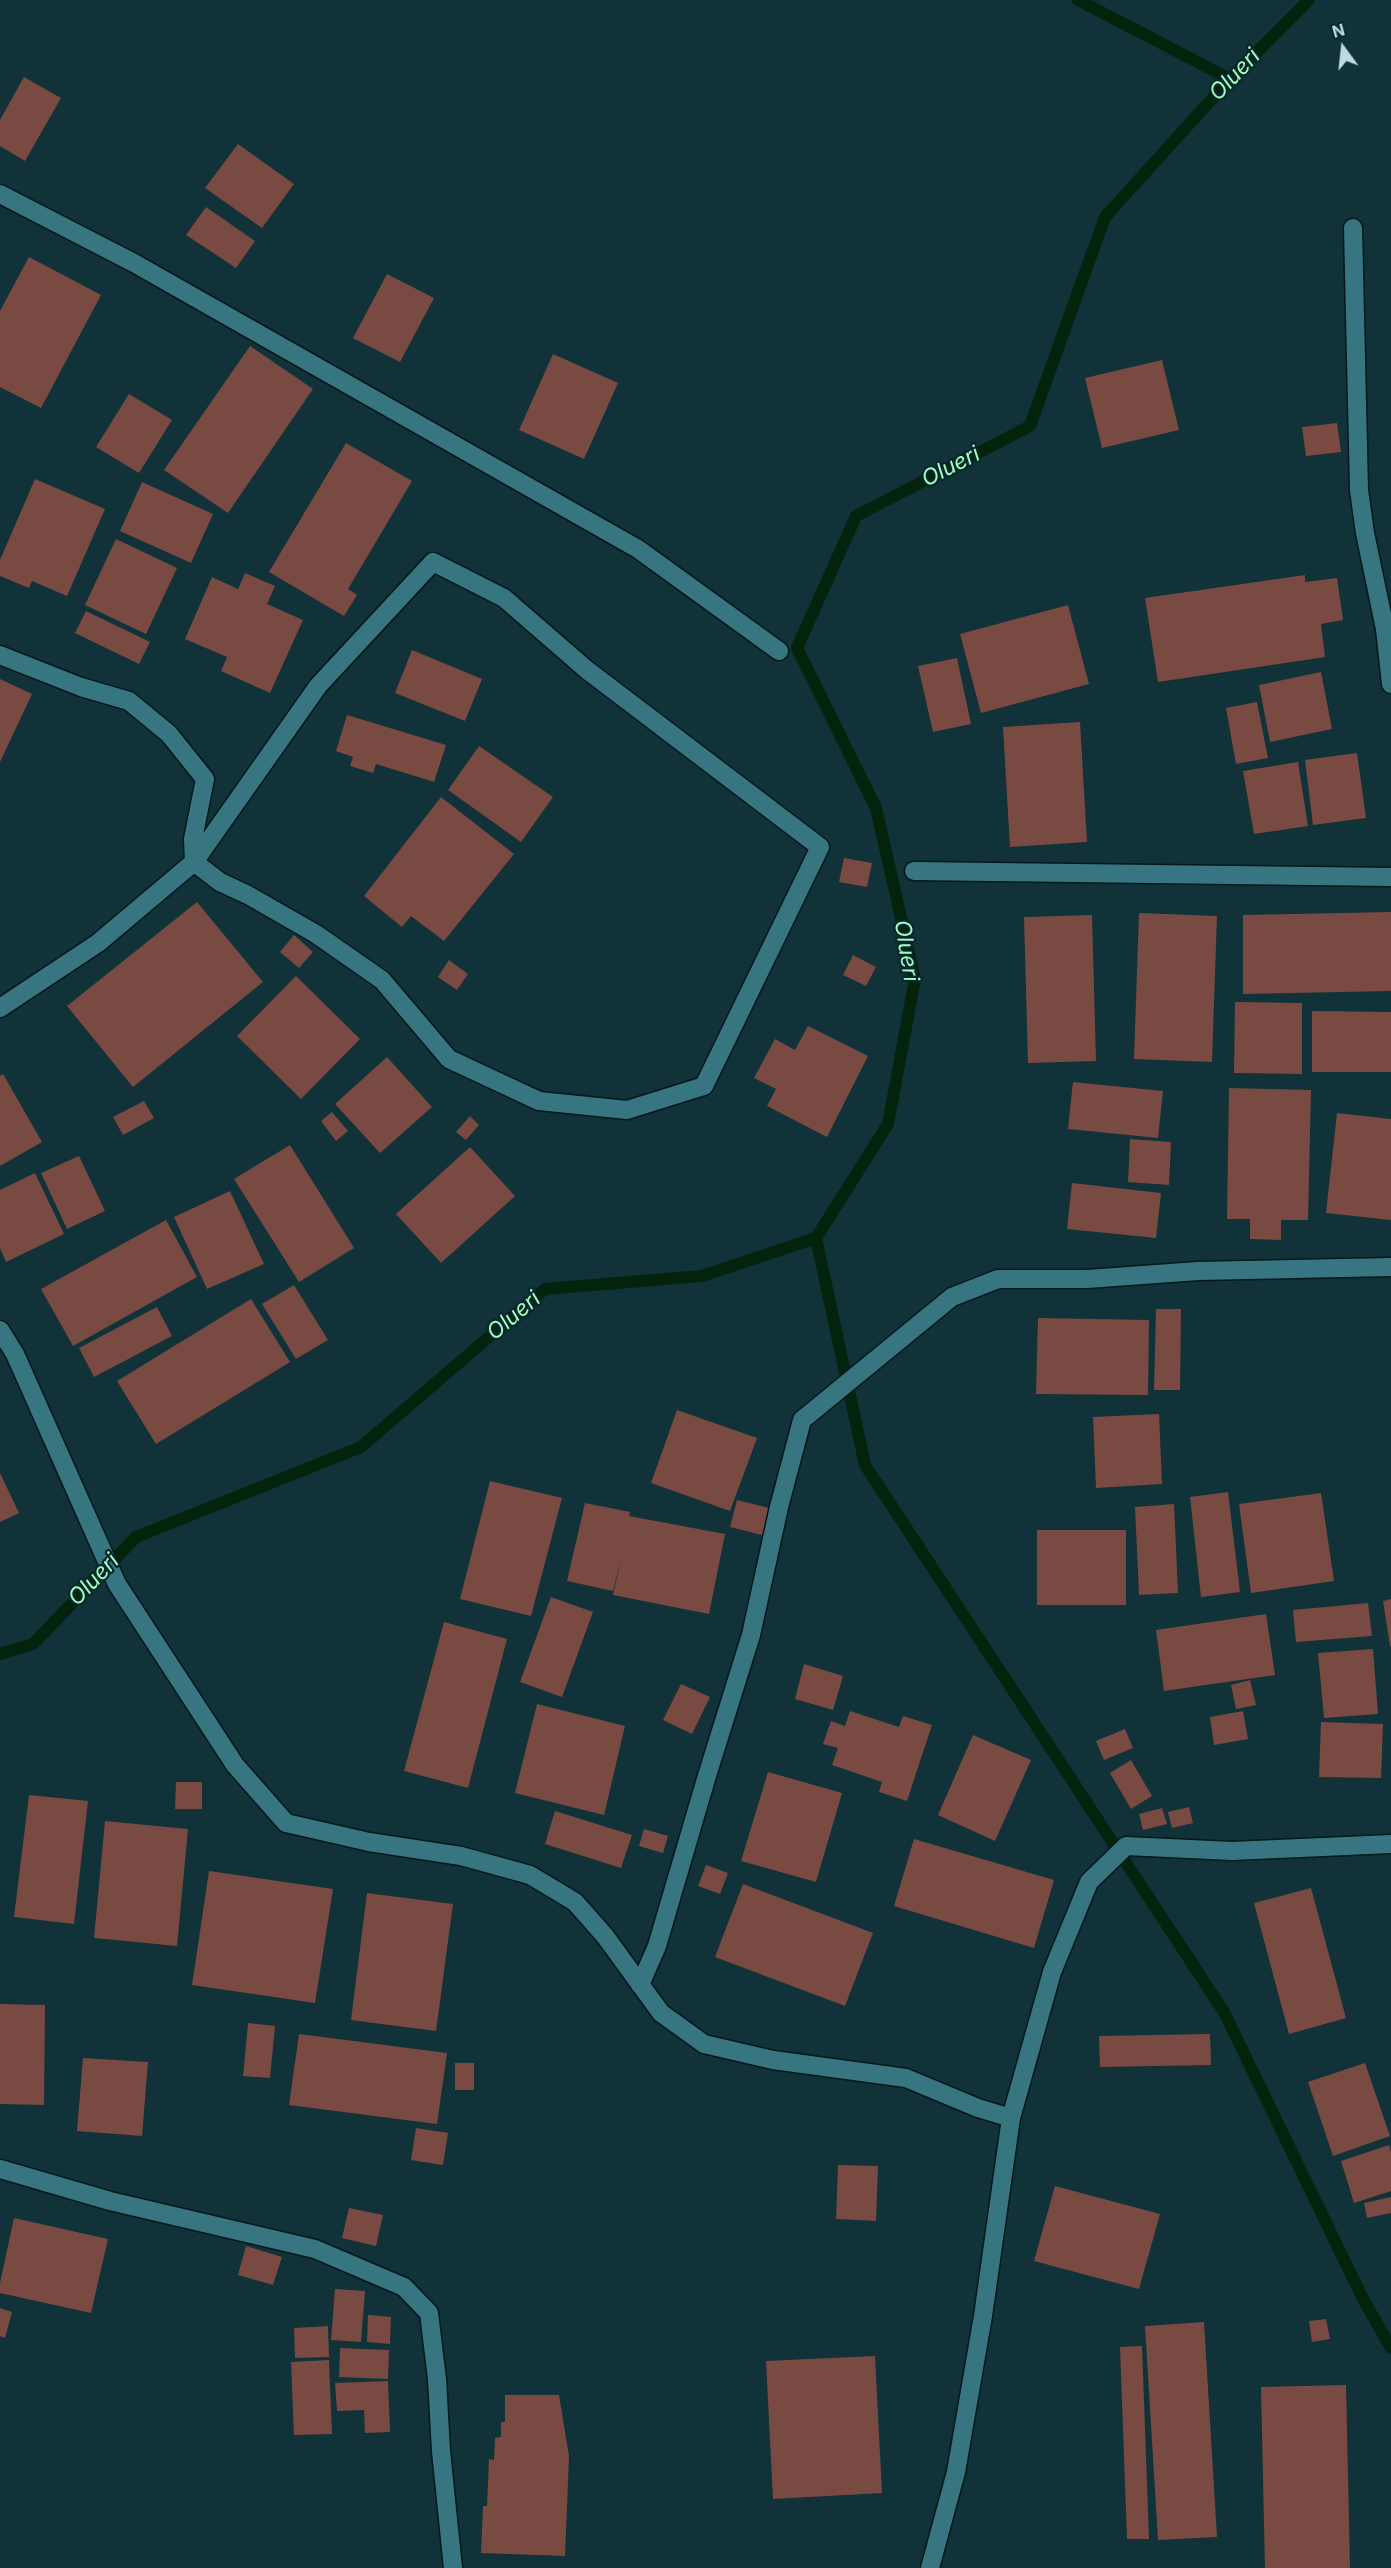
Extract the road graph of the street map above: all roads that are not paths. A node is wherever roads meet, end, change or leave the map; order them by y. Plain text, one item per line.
1 (0, 194) edge
2 (1353, 228) dead end
3 (779, 651) dead end
4 (0, 655) edge
5 (1391, 684) edge
6 (194, 862) junction
7 (914, 871) dead end
8 (1391, 877) edge
9 (0, 1008) edge
10 (1391, 1267) edge
11 (0, 1330) edge
12 (1391, 1844) edge
13 (640, 1985) junction
14 (1011, 2118) junction
15 (0, 2169) edge
16 (453, 2568) edge
17 (930, 2568) edge

1 - 3 street
2 - 5 street
4 - 6 street
6 - 6 street
6 - 9 street
7 - 8 street
10 - 13 street
11 - 13 street
12 - 14 street
13 - 14 street
14 - 17 street
15 - 16 street

